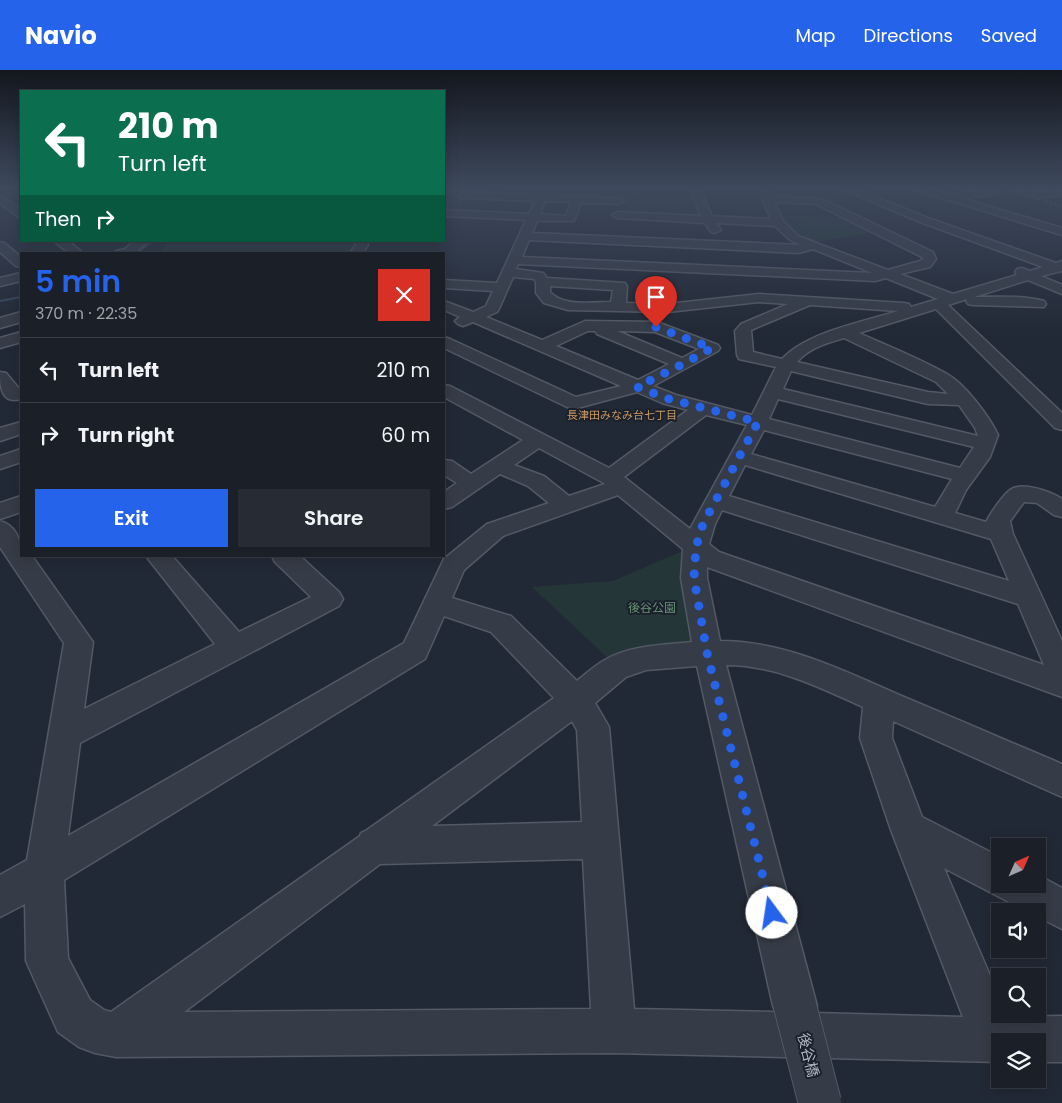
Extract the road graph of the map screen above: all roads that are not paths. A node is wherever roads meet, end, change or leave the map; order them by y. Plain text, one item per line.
1 (677, 235) edge
2 (718, 235) edge
3 (791, 235) edge
4 (888, 235) edge
5 (951, 235) edge
6 (963, 235) edge
7 (525, 236) joint
8 (678, 238) junction
9 (570, 239) junction
10 (612, 241) junction
11 (61, 242) edge
12 (138, 242) edge
13 (0, 246) edge
14 (725, 246) junction
15 (812, 246) junction
16 (854, 246) dead end
17 (825, 251) junction
18 (972, 251) dead end
19 (75, 252) edge
20 (129, 252) edge
21 (20, 262) edge
22 (562, 262) junction
23 (512, 266) junction
24 (634, 266) junction
25 (666, 267) junction
26 (1060, 273) edge
27 (888, 274) junction
28 (20, 277) edge
29 (0, 282) edge
30 (543, 282) junction
31 (445, 284) edge
32 (502, 287) junction
33 (1062, 298) edge
34 (808, 301) junction
35 (940, 303) junction
36 (445, 304) edge
37 (1039, 304) junction
38 (618, 308) junction
39 (668, 308) junction
40 (20, 317) edge
41 (474, 317) junction
42 (1035, 319) dead end
43 (0, 323) edge
44 (451, 326) dead end
45 (600, 327) junction
46 (845, 332) junction
47 (20, 337) edge
48 (445, 342) edge
49 (0, 343) edge
50 (542, 346) junction
51 (683, 364) junction
52 (786, 364) junction
53 (0, 377) edge
54 (637, 387) junction
55 (445, 390) edge
56 (773, 392) junction
57 (12, 396) edge
58 (965, 400) junction
59 (703, 408) junction
60 (758, 422) junction
61 (1062, 424) edge
62 (20, 428) edge
63 (531, 432) junction
64 (0, 435) edge
65 (986, 444) junction
66 (739, 457) junction
67 (497, 466) junction
68 (445, 467) edge
69 (964, 476) junction
70 (615, 482) junction
71 (471, 483) junction
72 (716, 500) junction
73 (445, 501) edge
74 (20, 503) edge
75 (565, 505) junction
76 (1062, 510) edge
77 (0, 512) edge
78 (942, 516) junction
79 (0, 529) edge
80 (1001, 534) junction
81 (696, 547) junction
82 (159, 557) edge
83 (285, 557) edge
84 (447, 561) edge
85 (1028, 597) junction
86 (436, 603) junction
87 (234, 648) junction
88 (707, 653) junction
89 (1062, 672) edge
90 (1062, 684) edge
91 (879, 699) junction
92 (576, 700) junction
93 (66, 734) junction
94 (1062, 781) edge
95 (909, 830) junction
96 (600, 840) junction
97 (374, 846) junction
98 (44, 872) junction
99 (991, 872) edge
100 (1031, 893) edge
101 (0, 897) edge
102 (1062, 909) edge
103 (614, 1031) junction
104 (992, 1033) edge
105 (116, 1035) junction
106 (1046, 1039) edge
107 (1062, 1039) edge
108 (991, 1040) edge
109 (820, 1103) edge

1 - 8 street
2 - 14 street
3 - 15 street
4 - 27 street
5 - 18 street
6 - 26 street
7 - 9 street
7 - 23 street
8 - 10 street
8 - 14 street
9 - 10 street
9 - 22 street
10 - 24 street
11 - 19 street
12 - 20 street
13 - 21 street
14 - 15 street
15 - 17 street
16 - 17 street
17 - 27 street
22 - 23 street
22 - 24 street
23 - 30 street
23 - 32 street
24 - 25 street
25 - 27 street
25 - 39 street
26 - 35 street
27 - 35 street
28 - 29 street
30 - 38 street
30 - 38 street
31 - 32 street
32 - 41 street
33 - 37 street
34 - 35 street
34 - 39 street
34 - 52 street
35 - 37 street
35 - 46 street
35 - 61 street
36 - 41 street
37 - 42 street
38 - 39 street
40 - 43 street
41 - 44 street
41 - 50 street
45 - 50 street
45 - 51 street
45 - 51 street
46 - 52 street
46 - 58 street
47 - 49 street
48 - 54 street
50 - 54 street
51 - 54 street
52 - 56 street, 後谷橋
52 - 58 street
53 - 57 street
54 - 59 street
55 - 63 street
56 - 60 street, 後谷橋
56 - 65 street
58 - 65 street
59 - 60 street
59 - 70 street
60 - 66 street, 後谷橋
60 - 69 street
62 - 64 street
63 - 67 street
63 - 70 street
65 - 69 street
66 - 72 street, 後谷橋
66 - 78 street
67 - 71 street
67 - 75 street
68 - 71 street
69 - 78 street
70 - 75 street
70 - 81 street
71 - 73 street
72 - 81 street, 後谷橋
72 - 85 street
74 - 77 street
75 - 84 street
76 - 80 street
78 - 80 street
79 - 93 street
80 - 85 street
81 - 88 street, 後谷橋
81 - 90 street
82 - 87 street
83 - 87 street
84 - 86 street
85 - 89 street
86 - 92 street
86 - 98 street
87 - 93 street
88 - 91 street
88 - 92 street
88 - 109 street, 後谷橋, bridge
91 - 94 street
91 - 95 street
92 - 96 street
92 - 97 street
93 - 98 street
95 - 99 street
95 - 104 street
96 - 97 street
96 - 103 street
97 - 105 street
98 - 101 street
98 - 105 street
100 - 102 street
103 - 105 street
103 - 108 street
106 - 107 street

